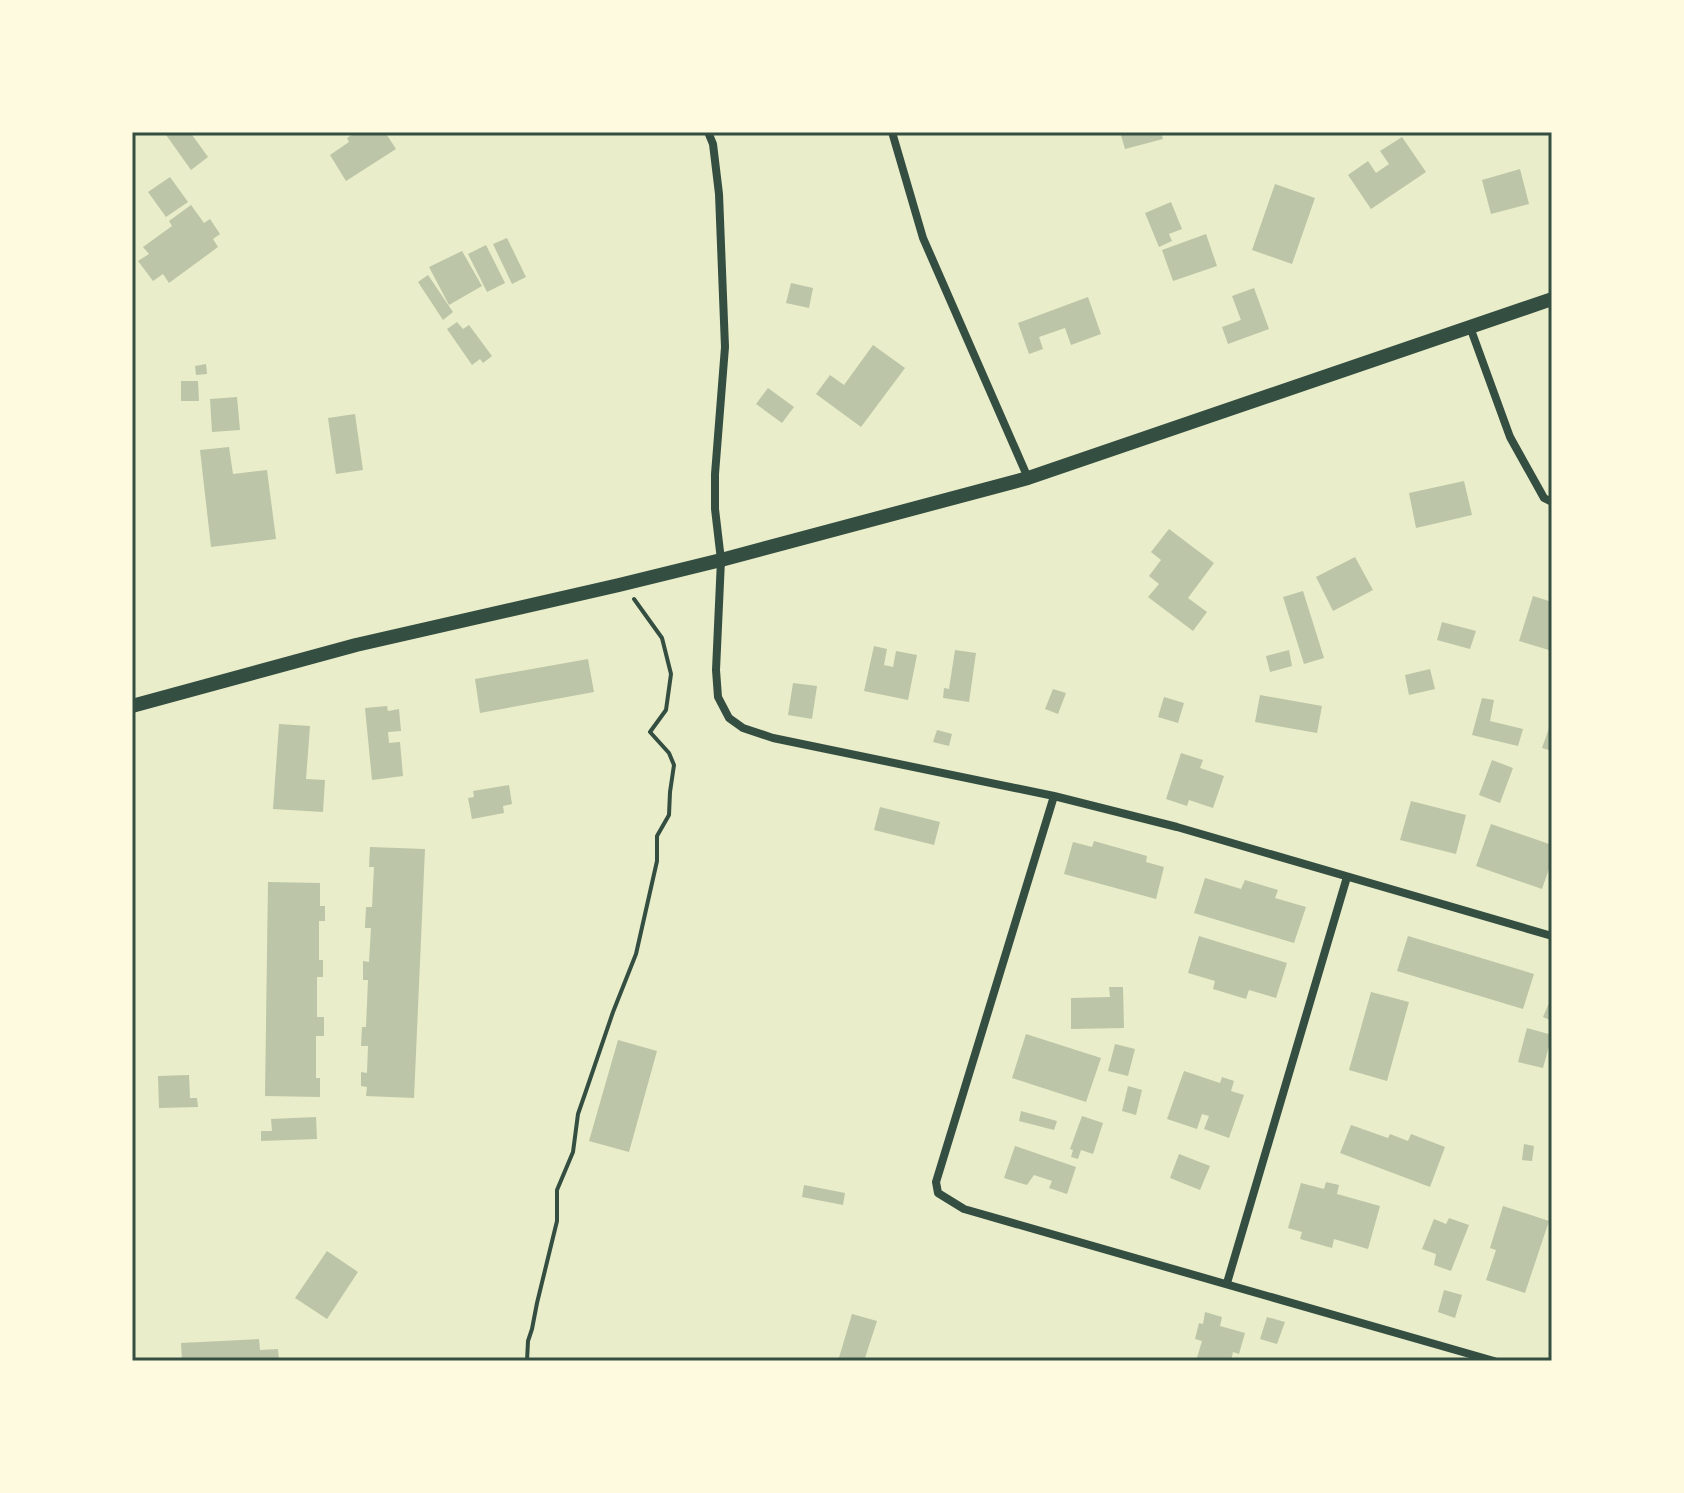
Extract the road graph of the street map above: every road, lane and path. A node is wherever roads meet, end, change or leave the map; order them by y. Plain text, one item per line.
1 (708, 132) edge
2 (892, 132) edge
3 (1552, 299) edge
4 (1470, 327) junction
5 (1028, 478) junction
6 (1552, 502) edge
7 (721, 560) junction
8 (619, 585) junction
9 (132, 706) edge
10 (1054, 796) junction
11 (1347, 877) junction
12 (1552, 936) edge
13 (1227, 1283) junction
14 (527, 1361) edge
15 (1494, 1361) edge

1 - 7 street
2 - 5 street
3 - 4 street
4 - 5 street
4 - 6 street
5 - 7 street
7 - 8 street
7 - 10 street
8 - 9 street
8 - 14 path
10 - 11 street
10 - 13 street
11 - 12 street
11 - 13 street
13 - 15 street

